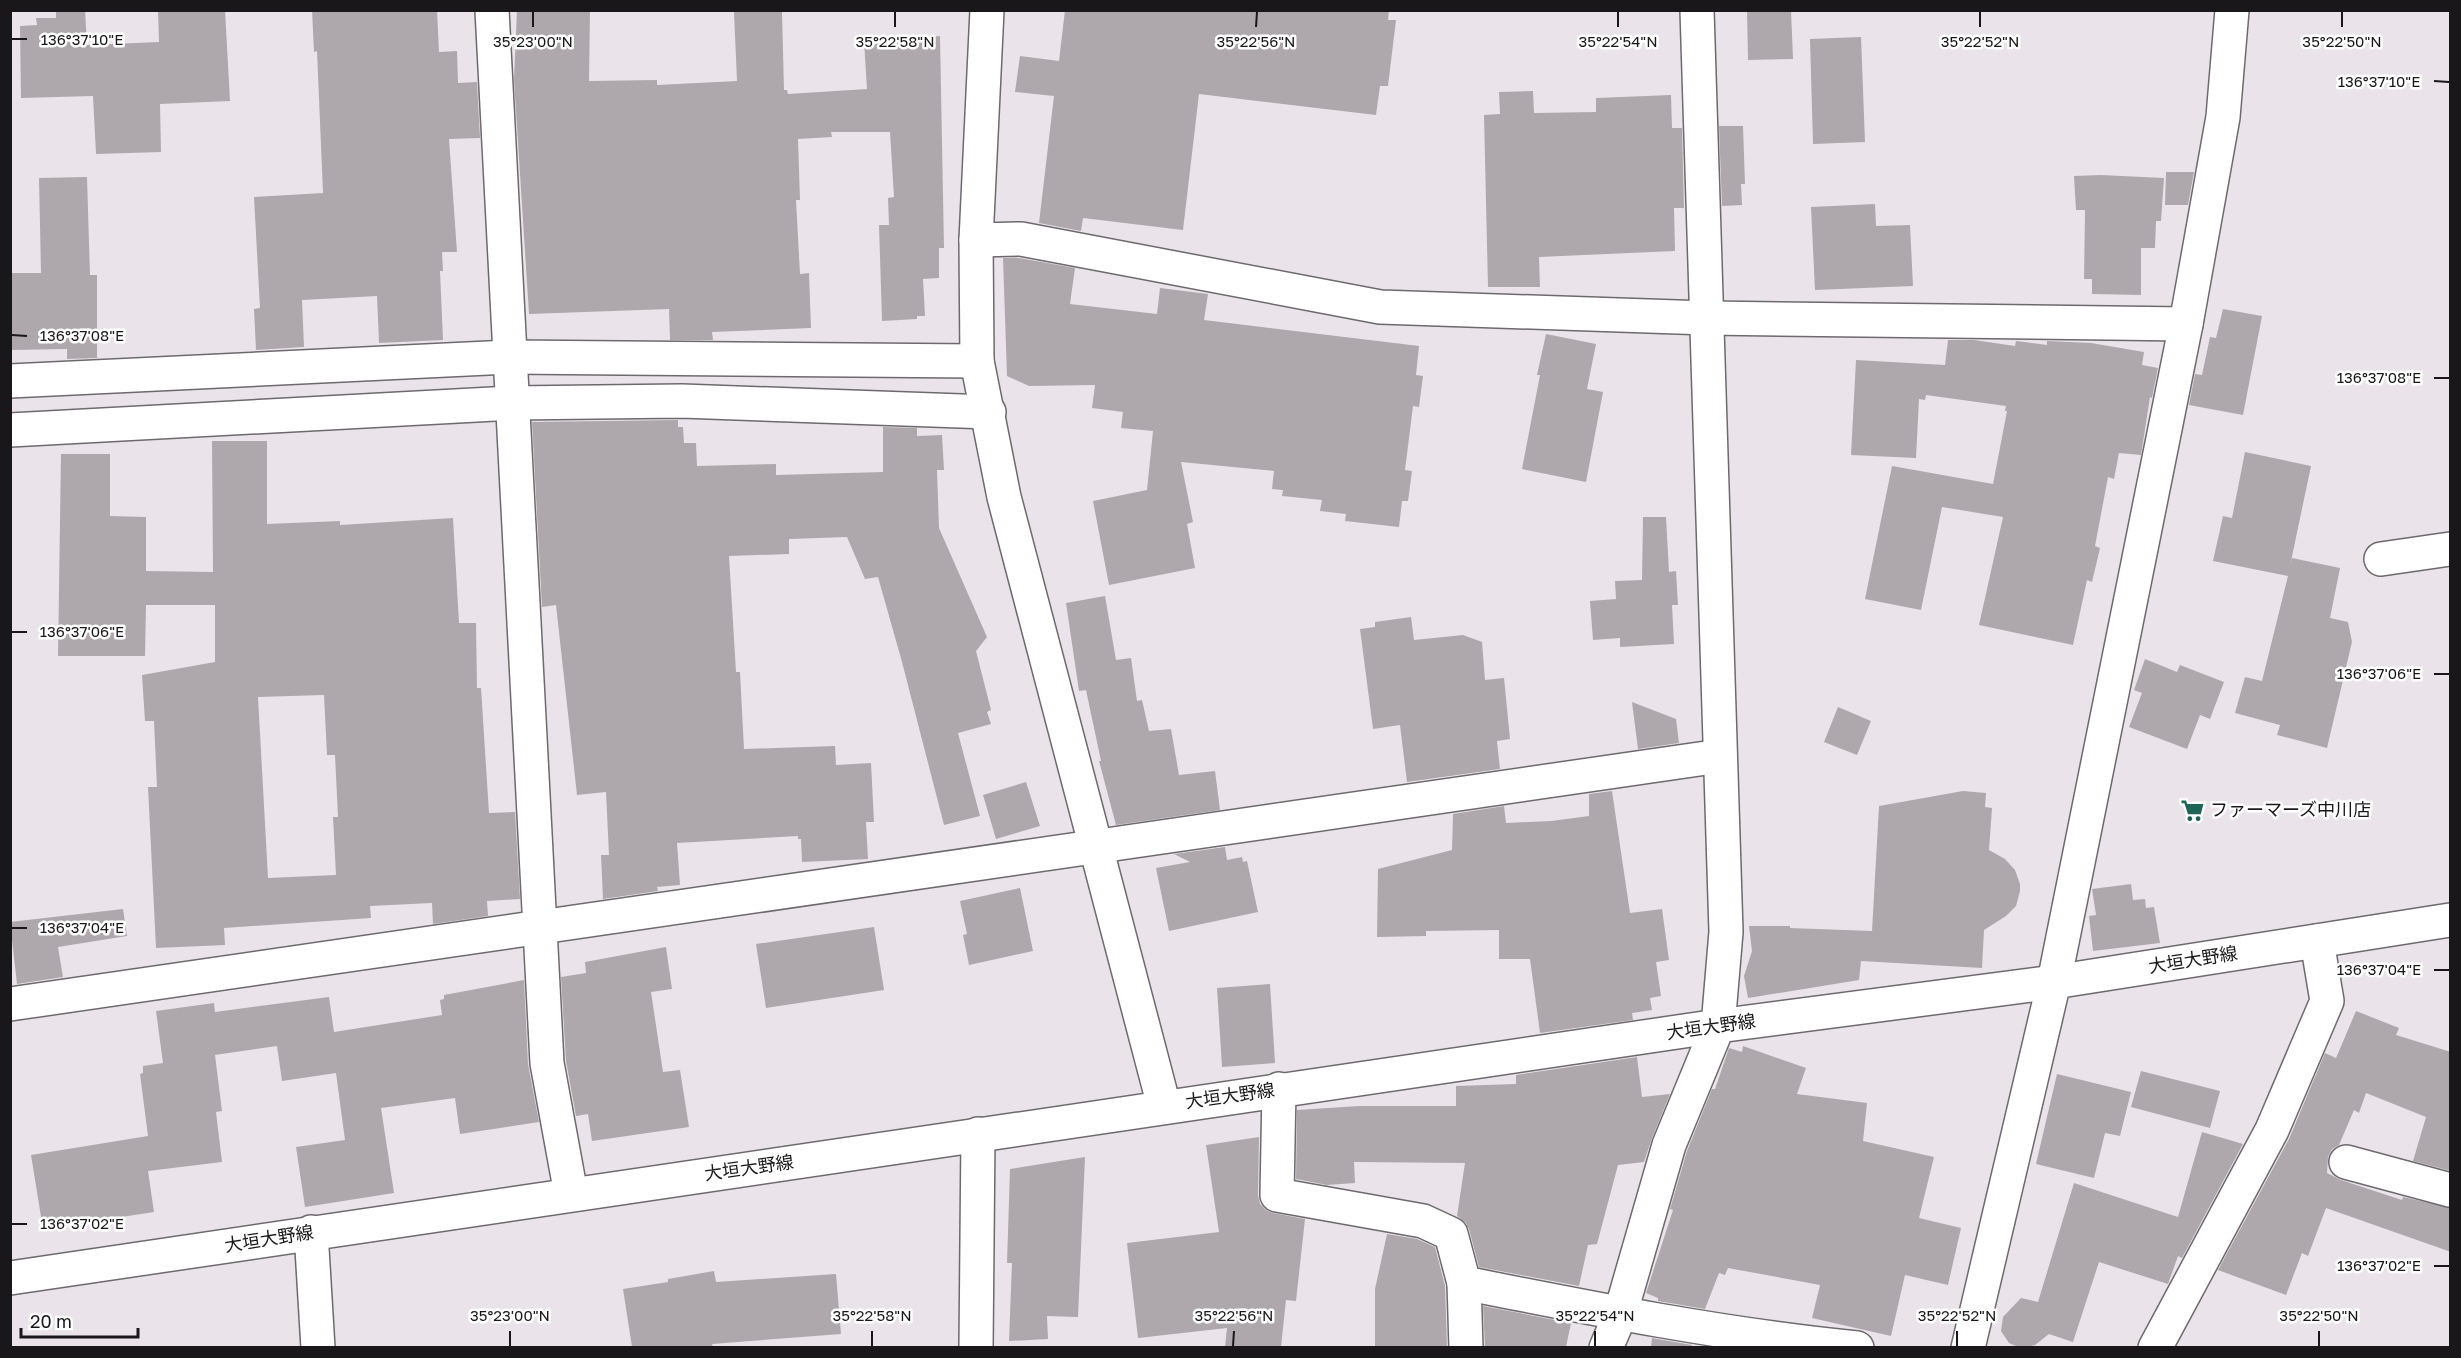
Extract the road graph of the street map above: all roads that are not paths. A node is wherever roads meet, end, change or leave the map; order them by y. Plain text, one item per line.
1 (492, 10) edge
2 (987, 10) edge
3 (1696, 10) edge
4 (2232, 10) edge
5 (976, 240) junction
6 (1707, 318) junction
7 (2186, 324) junction
8 (509, 357) junction
9 (977, 361) junction
10 (10, 381) edge
11 (512, 403) junction
12 (989, 412) junction
13 (10, 430) edge
14 (2451, 549) edge
15 (2381, 559) dead end
16 (1720, 756) junction
17 (1094, 846) junction
18 (2451, 920) edge
19 (541, 926) junction
20 (2317, 941) junction
21 (2054, 982) junction
22 (10, 1004) edge
23 (1718, 1026) junction
24 (1279, 1089) junction
25 (1164, 1106) junction
26 (978, 1134) junction
27 (2346, 1162) dead end
28 (2451, 1190) edge
29 (571, 1194) junction
30 (311, 1232) junction
31 (10, 1278) edge
32 (1464, 1283) junction
33 (1620, 1314) junction
34 (318, 1347) edge
35 (976, 1347) edge
36 (1466, 1347) edge
37 (1606, 1347) edge
38 (1857, 1347) edge
39 (1968, 1347) edge
40 (2155, 1347) edge

1 - 8 street
2 - 5 street
3 - 6 street
4 - 7 street
5 - 6 street
5 - 9 street
6 - 7 street
6 - 16 street
7 - 21 street
8 - 9 street
8 - 10 street
8 - 11 street
9 - 12 street
11 - 12 street
11 - 13 street
11 - 19 street
12 - 17 street
14 - 15 street
16 - 17 street
16 - 23 street
17 - 19 street
17 - 25 street
18 - 20 street, 大垣大野線
19 - 22 street
19 - 29 street
20 - 21 street, 大垣大野線
20 - 40 street
21 - 23 street, 大垣大野線
21 - 39 street
23 - 24 street, 大垣大野線
23 - 33 street
24 - 25 street, 大垣大野線
24 - 32 street
25 - 26 street, 大垣大野線
26 - 29 street, 大垣大野線
26 - 35 street
27 - 28 street
29 - 30 street, 大垣大野線
30 - 31 street, 大垣大野線
30 - 34 street
32 - 33 street
32 - 36 street
33 - 37 street
33 - 38 street

